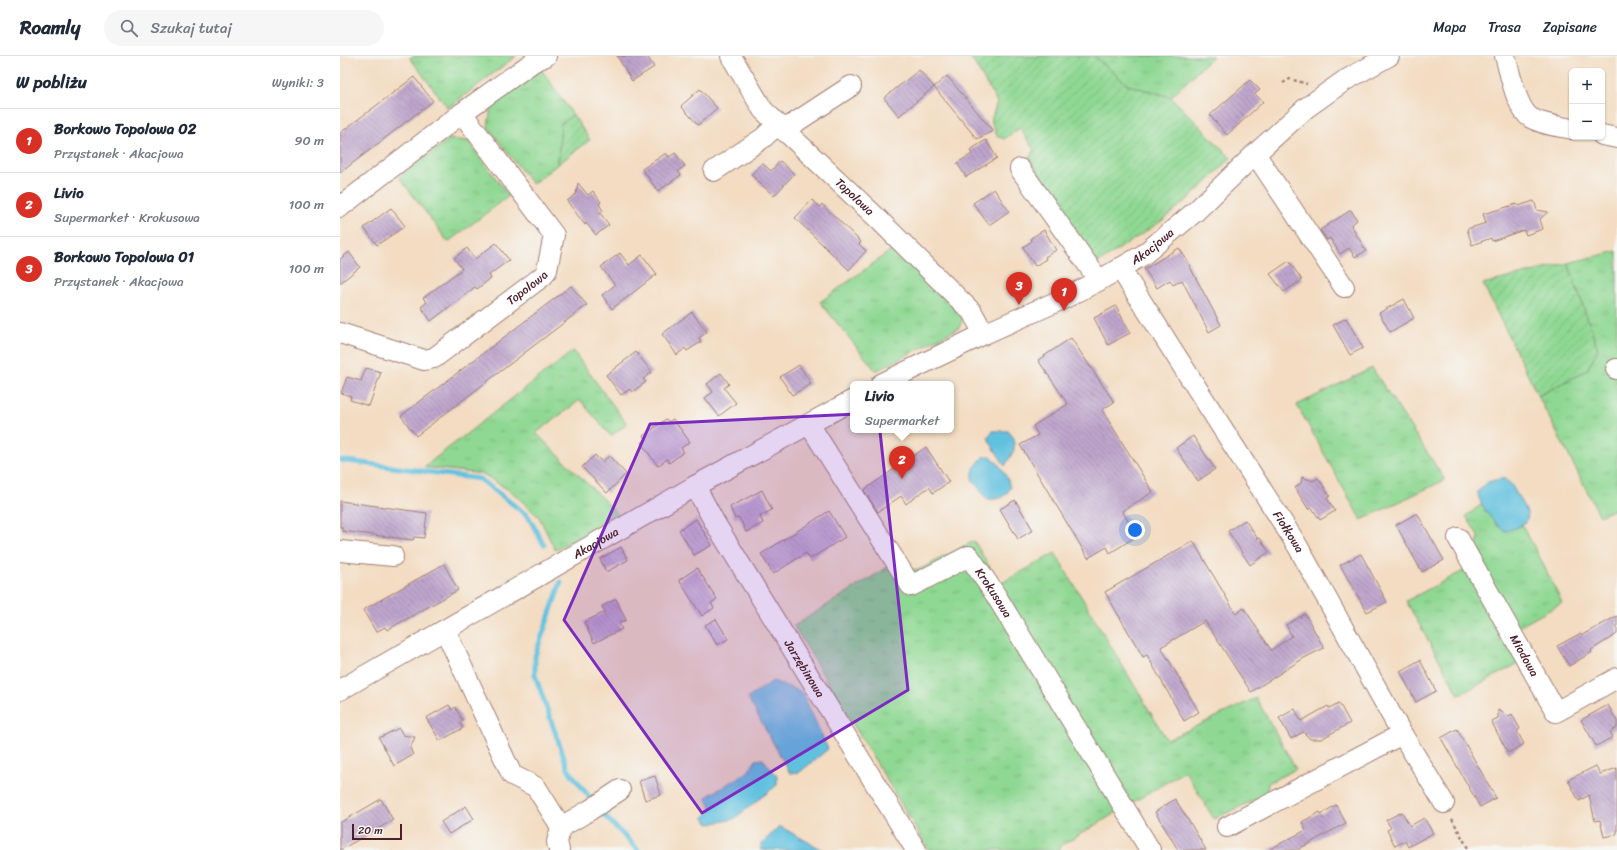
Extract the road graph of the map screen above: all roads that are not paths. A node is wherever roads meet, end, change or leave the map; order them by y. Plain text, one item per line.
1 (546, 56) edge
2 (731, 56) edge
3 (1389, 56) edge
4 (1505, 56) edge
5 (851, 86) dead end
6 (462, 112) junction
7 (781, 128) junction
8 (1569, 128) edge
9 (1605, 136) edge
10 (1617, 138) edge
11 (1254, 155) junction
12 (1020, 169) dead end
13 (714, 171) dead end
14 (340, 207) edge
15 (1120, 268) junction
16 (1098, 281) junction
17 (1344, 287) dead end
18 (340, 333) edge
19 (984, 334) junction
20 (888, 381) edge
21 (850, 402) edge
22 (809, 424) junction
23 (695, 486) junction
24 (1458, 538) dead end
25 (340, 551) edge
26 (393, 556) dead end
27 (445, 630) junction
28 (1617, 678) edge
29 (340, 690) edge
30 (1402, 734) junction
31 (620, 790) dead end
32 (1444, 803) road end
33 (561, 827) junction
34 (1227, 827) dead end
35 (559, 850) edge
36 (916, 850) edge
37 (1150, 850) edge

1 - 6 street
2 - 7 street, Topolowa
3 - 11 street, Akacjowa
4 - 8 street
5 - 7 street
6 - 14 street
6 - 18 street, Topolowa
7 - 13 street
7 - 19 street, Topolowa
9 - 10 street
11 - 15 street, Akacjowa
11 - 17 street
12 - 16 street
15 - 16 street, Akacjowa
15 - 30 street, Fiołkowa
16 - 19 street, Akacjowa
19 - 20 street, Akacjowa
21 - 22 street, Akacjowa
22 - 23 street, Akacjowa
22 - 37 street, Krokusowa
23 - 27 street, Akacjowa
23 - 36 street, Jarzębinowa
24 - 28 street, Miodowa
25 - 26 street
27 - 29 street, Akacjowa
27 - 33 street
30 - 32 street, Fiołkowa
30 - 34 street
31 - 33 street
33 - 35 street

